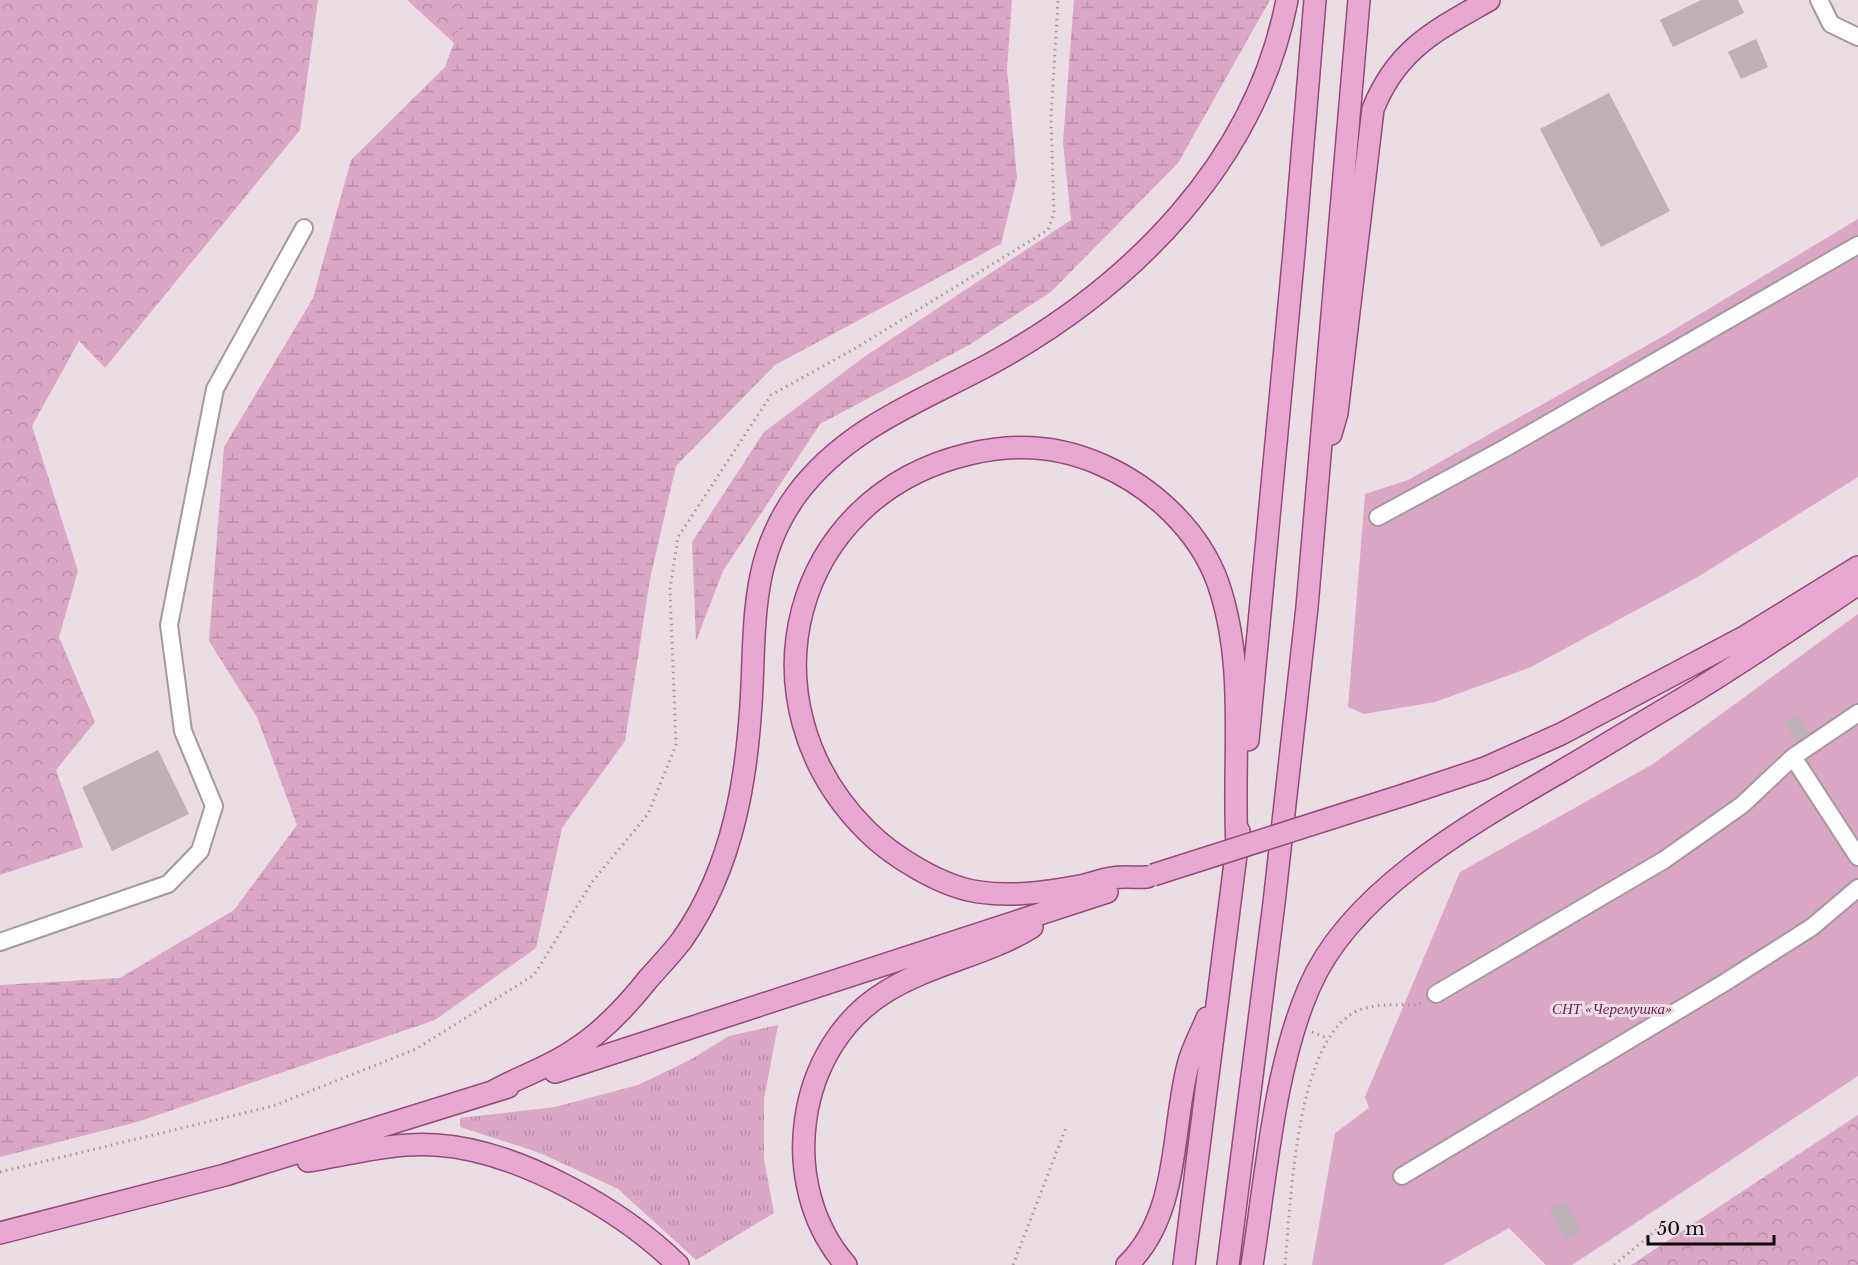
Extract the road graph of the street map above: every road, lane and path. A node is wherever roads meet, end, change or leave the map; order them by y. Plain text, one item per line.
1 (1058, 0) edge
2 (1287, 0) edge
3 (1315, 0) edge
4 (1359, 0) edge
5 (1489, 0) edge
6 (1819, 0) edge
7 (1858, 37) edge
8 (304, 228) dead end
9 (1858, 245) edge
10 (1317, 481) junction
11 (1378, 517) dead end
12 (1858, 567) edge
13 (1858, 584) edge
14 (1858, 713) edge
15 (1793, 758) junction
16 (1238, 846) junction
17 (1858, 857) edge
18 (1150, 876) junction
19 (1858, 888) edge
20 (1065, 906) junction
21 (0, 942) edge
22 (1218, 992) junction
23 (1436, 994) joint
24 (494, 1091) junction
25 (1067, 1125) dead end
26 (0, 1172) edge
27 (225, 1175) junction
28 (1402, 1176) dead end
29 (1659, 1228) dead end
30 (0, 1233) edge
31 (678, 1265) edge
32 (846, 1265) edge
33 (1013, 1265) edge
34 (1127, 1265) edge
35 (1184, 1265) edge
36 (1228, 1265) edge
37 (1252, 1265) edge
38 (1286, 1265) edge
39 (1614, 1265) edge

1 - 26 path
2 - 24 main road
3 - 16 main road
4 - 10 main road
5 - 10 main road
6 - 7 lane
8 - 21 lane
9 - 11 lane
10 - 36 main road
12 - 18 main road, bridge
13 - 37 main road
14 - 15 lane
15 - 17 lane
15 - 23 lane
16 - 18 main road
16 - 22 main road
18 - 20 main road
19 - 28 lane
20 - 24 main road
20 - 32 main road
22 - 34 main road
22 - 35 main road
23 - 38 path
24 - 27 main road
25 - 33 path
27 - 30 main road
27 - 31 main road
29 - 39 path

